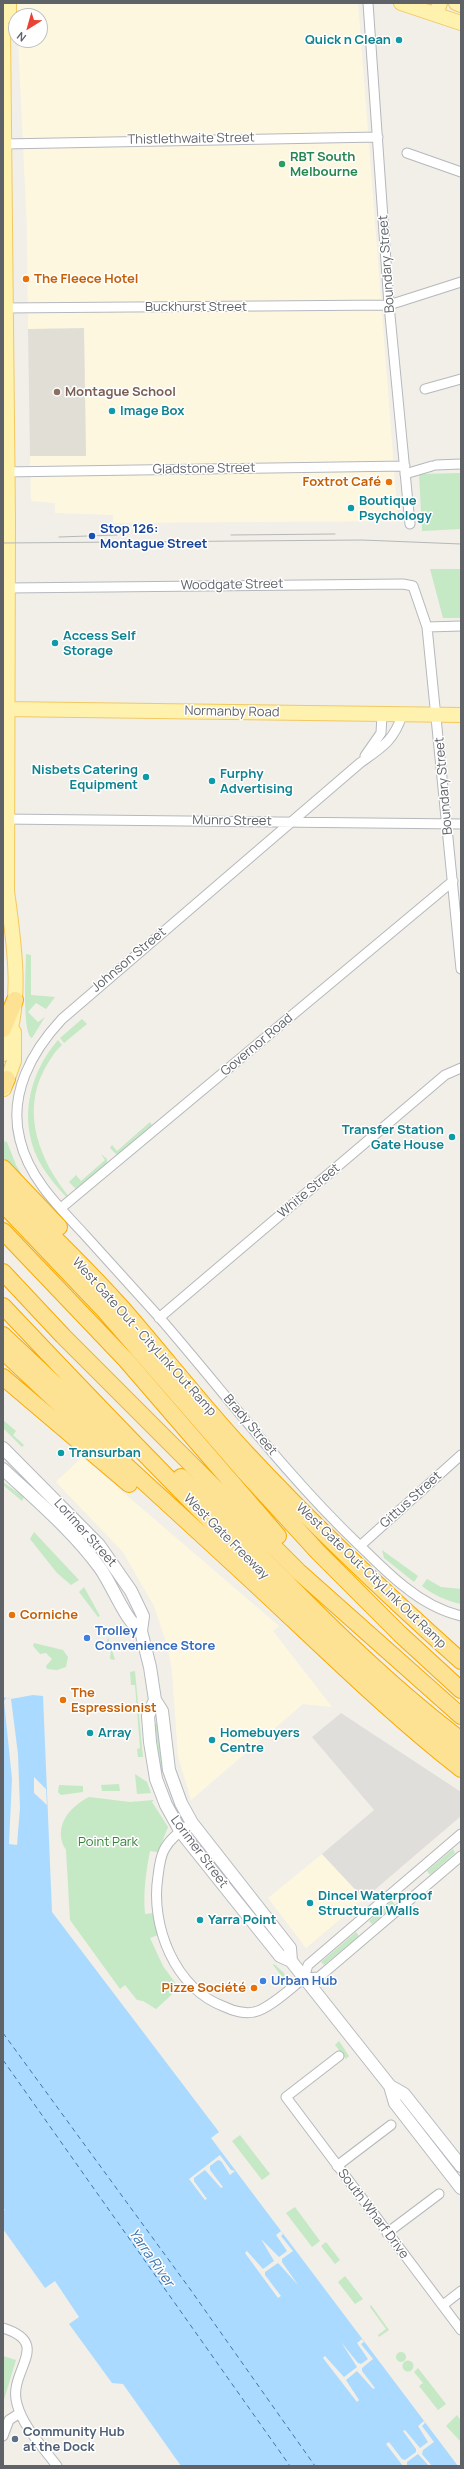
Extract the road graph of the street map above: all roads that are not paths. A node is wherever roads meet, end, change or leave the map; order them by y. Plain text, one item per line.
1 (9, 3) edge
2 (368, 3) edge
3 (401, 3) edge
4 (456, 3) edge
5 (461, 5) edge
6 (438, 9) edge
7 (3, 18) edge
8 (461, 23) edge
9 (3, 28) edge
10 (378, 137) junction
11 (4, 144) edge
12 (407, 153) dead end
13 (461, 172) edge
14 (461, 282) edge
15 (390, 305) junction
16 (4, 308) edge
17 (461, 379) edge
18 (425, 389) dead end
19 (461, 464) edge
20 (405, 470) junction
21 (5, 471) edge
22 (410, 524) dead end
23 (8, 588) junction
24 (461, 626) edge
25 (427, 627) junction
26 (5, 709) edge
27 (382, 715) junction
28 (402, 715) junction
29 (437, 715) junction
30 (461, 715) edge
31 (360, 764) junction
32 (5, 819) edge
33 (290, 823) junction
34 (448, 824) junction
35 (461, 824) edge
36 (453, 881) junction
37 (8, 892) junction
38 (3, 916) edge
39 (461, 969) edge
40 (14, 1006) junction
41 (3, 1029) edge
42 (3, 1054) edge
43 (461, 1068) edge
44 (4, 1086) edge
45 (4, 1168) edge
46 (3, 1188) edge
47 (3, 1204) edge
48 (61, 1208) junction
49 (3, 1231) edge
50 (3, 1272) edge
51 (3, 1306) edge
52 (159, 1318) junction
53 (3, 1335) edge
54 (3, 1351) edge
55 (3, 1361) edge
56 (3, 1377) edge
57 (129, 1434) junction
58 (3, 1448) edge
59 (461, 1455) edge
60 (3, 1469) edge
61 (130, 1485) junction
62 (282, 1491) junction
63 (360, 1546) junction
64 (318, 1552) junction
65 (242, 1571) junction
66 (461, 1616) edge
67 (140, 1631) junction
68 (383, 1648) junction
69 (461, 1661) edge
70 (461, 1673) edge
71 (461, 1690) edge
72 (155, 1700) junction
73 (461, 1716) edge
74 (461, 1740) edge
75 (461, 1754) edge
76 (461, 1769) edge
77 (461, 1781) edge
78 (192, 1823) junction
79 (181, 1832) junction
80 (461, 1834) edge
81 (461, 1856) edge
82 (408, 1880) junction
83 (419, 1892) junction
84 (358, 1922) junction
85 (369, 1935) junction
86 (291, 1961) junction
87 (304, 1978) junction
88 (339, 2056) dead end
89 (390, 2086) junction
90 (391, 2125) dead end
91 (337, 2166) junction
92 (461, 2166) edge
93 (461, 2188) edge
94 (439, 2194) dead end
95 (387, 2233) junction
96 (461, 2291) edge
97 (443, 2305) junction
98 (3, 2328) edge
99 (461, 2330) edge
100 (20, 2412) junction
101 (3, 2436) edge
102 (56, 2464) edge

1 - 7 main road
2 - 10 street, Boundary Street
3 - 6 main road
4 - 5 main road
6 - 8 main road
9 - 11 main road
10 - 11 street, Thistlethwaite Street
10 - 15 street, Boundary Street
11 - 16 main road
12 - 13 street
14 - 15 street, Buckhurst Street
15 - 16 street, Buckhurst Street
15 - 20 street, Boundary Street
16 - 21 main road
17 - 18 street
19 - 20 street, Gladstone Street
20 - 21 street, Gladstone Street
20 - 22 street, Boundary Street
21 - 23 main road
23 - 25 street, Woodgate Street
23 - 26 main road
24 - 25 street
25 - 29 street, Boundary Street
26 - 27 main road, Normanby Road
26 - 32 main road
27 - 28 main road, Normanby Road
27 - 31 street, Johnson Street
28 - 29 main road, Normanby Road
28 - 31 street, Johnson Street
29 - 30 main road, Normanby Road
29 - 34 street, Boundary Street
31 - 33 street, Johnson Street
32 - 33 street, Munro Street
32 - 37 main road
33 - 34 street, Munro Street
33 - 48 street, Johnson Street
34 - 35 street, Munro Street
34 - 36 street, Boundary Street
36 - 39 street, Boundary Street
36 - 48 street, Governor Road
37 - 38 main road
37 - 40 main road
40 - 41 highway
40 - 42 main road
40 - 44 main road
43 - 52 street, White Street
45 - 62 highway
46 - 62 highway, West Gate Out - CityLink Out Ramp
47 - 64 highway
48 - 52 street, Brady Street
49 - 68 highway
50 - 68 highway
51 - 57 highway, West Gate Freeway
52 - 63 street, Brady Street
53 - 65 highway
54 - 65 highway
55 - 61 highway
56 - 61 highway
57 - 74 highway
57 - 75 highway, West Gate Freeway
58 - 67 main road, Lorimer Street
59 - 63 street, Gittus Street
60 - 67 main road, Lorimer Street
61 - 77 highway
62 - 69 highway, West Gate Out-CityLink Out Ramp
63 - 66 street, Brady Street
64 - 70 highway
64 - 71 highway
65 - 76 highway
67 - 72 main road, Lorimer Street
68 - 73 highway
72 - 78 main road, Lorimer Street
72 - 79 main road, Lorimer Street
78 - 79 street
78 - 86 main road, Lorimer Street
79 - 86 main road, Lorimer Street
79 - 87 street
80 - 82 street
81 - 83 street
82 - 83 street
82 - 84 street
83 - 85 street
84 - 85 street
84 - 87 street
85 - 87 street
86 - 87 main road, Lorimer Street
87 - 89 main road, Lorimer Street
88 - 91 street, South Wharf Drive
89 - 92 main road, Lorimer Street
89 - 93 main road, Lorimer Street
90 - 91 street
91 - 95 street, South Wharf Drive
94 - 95 street
95 - 97 street, South Wharf Drive
96 - 97 street
97 - 99 street, South Wharf Drive
98 - 100 street
100 - 101 street
100 - 102 street

